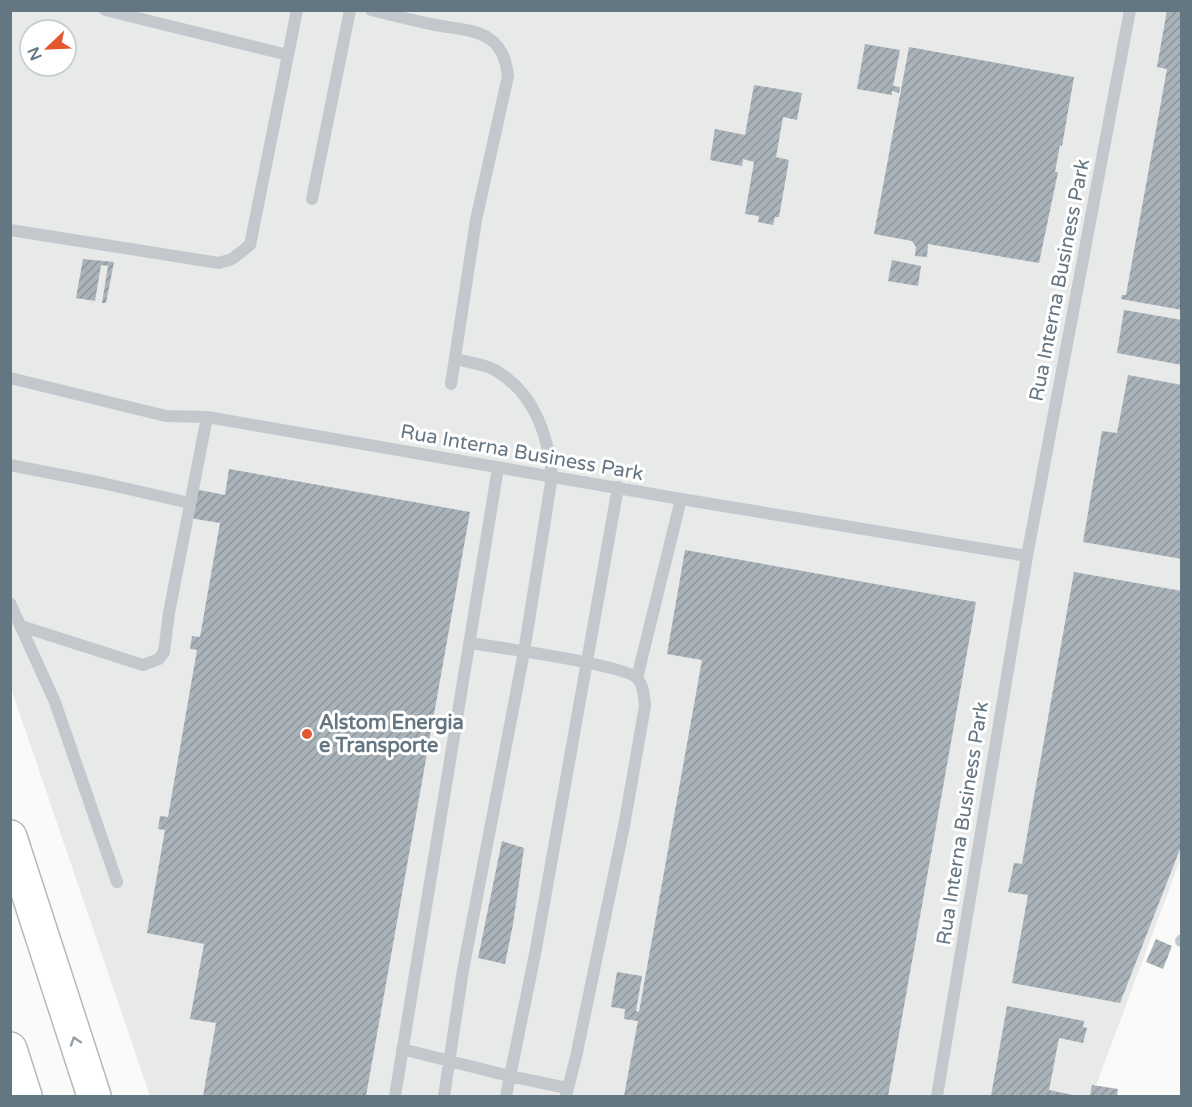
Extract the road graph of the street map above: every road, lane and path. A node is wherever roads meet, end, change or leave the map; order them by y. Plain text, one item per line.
1 (105, 10) edge
2 (297, 10) edge
3 (350, 10) edge
4 (371, 10) edge
5 (1130, 10) edge
6 (288, 55) junction
7 (312, 199) dead end
8 (10, 230) edge
9 (455, 359) junction
10 (11, 379) edge
11 (451, 384) dead end
12 (207, 417) junction
13 (10, 465) edge
14 (498, 468) junction
15 (552, 476) junction
16 (618, 487) junction
17 (681, 499) junction
18 (190, 503) junction
19 (1027, 556) junction
20 (10, 603) edge
21 (21, 626) junction
22 (470, 643) junction
23 (524, 652) junction
24 (588, 663) junction
25 (637, 678) junction
26 (10, 837) edge
27 (117, 882) dead end
28 (10, 1049) edge
29 (402, 1049) junction
30 (449, 1061) junction
31 (509, 1076) junction
32 (567, 1092) edge
33 (25, 1096) edge
34 (94, 1096) edge
35 (395, 1096) edge
36 (444, 1096) edge
37 (506, 1096) edge
38 (937, 1096) edge

1 - 6 lane
2 - 6 lane
3 - 7 lane
4 - 9 lane
5 - 19 lane, Rua Interna Business Park
6 - 8 lane
9 - 11 lane
9 - 15 lane
10 - 12 lane, Rua Interna Business Park
12 - 14 lane, Rua Interna Business Park
12 - 18 lane
13 - 18 lane
14 - 15 lane, Rua Interna Business Park
14 - 22 lane
15 - 16 lane, Rua Interna Business Park
15 - 23 lane
16 - 17 lane, Rua Interna Business Park
16 - 24 lane
17 - 19 lane, Rua Interna Business Park
17 - 25 lane
18 - 21 lane
19 - 38 lane, Rua Interna Business Park
20 - 21 lane
21 - 27 lane
22 - 23 lane
22 - 29 lane
23 - 24 lane
23 - 30 lane
24 - 25 lane
24 - 31 lane
25 - 32 lane
34 -> 26 highway
28 - 33 highway
29 - 30 lane
29 - 35 lane
30 - 31 lane
30 - 36 lane
31 - 32 lane
31 - 37 lane

